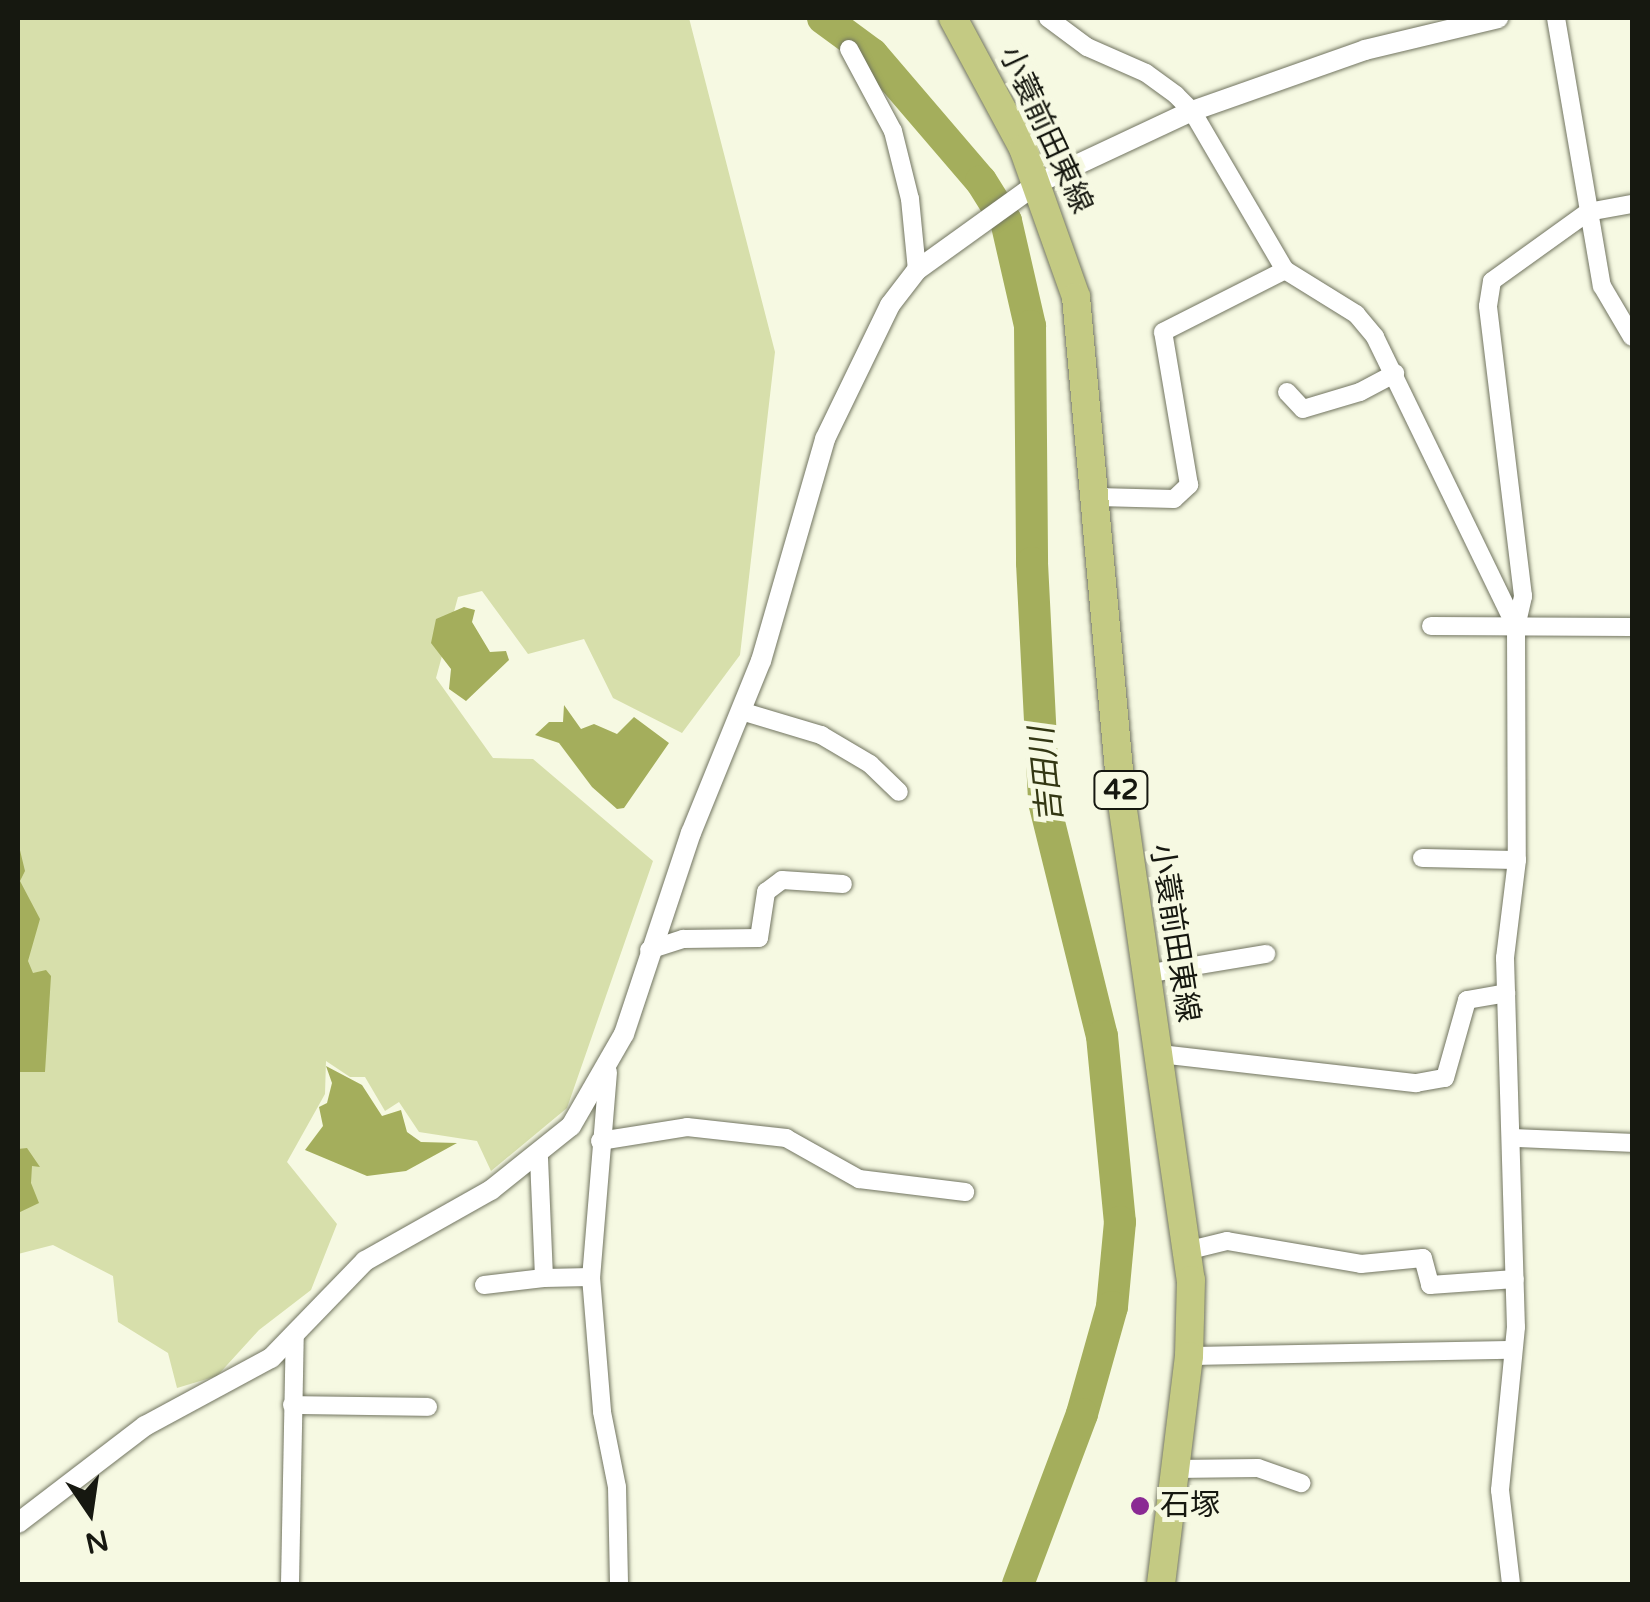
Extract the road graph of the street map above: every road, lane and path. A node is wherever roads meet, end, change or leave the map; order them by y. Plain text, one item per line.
1 (953, 18) edge
2 (1048, 18) edge
3 (1498, 18) edge
4 (1556, 18) edge
5 (848, 49) dead end
6 (1192, 111) junction
7 (1038, 183) junction
8 (1632, 204) edge
9 (1588, 212) junction
10 (916, 270) junction
11 (1285, 270) junction
12 (1632, 337) edge
13 (1395, 373) junction
14 (1287, 392) dead end
15 (1098, 497) junction
16 (1431, 626) dead end
17 (1632, 627) edge
18 (1516, 628) junction
19 (741, 711) junction
20 (899, 792) dead end
21 (1422, 858) dead end
22 (1517, 860) junction
23 (843, 884) dead end
24 (649, 950) junction
25 (1266, 954) dead end
26 (1146, 974) junction
27 (1506, 993) junction
28 (1160, 1054) junction
29 (608, 1072) junction
30 (1515, 1138) junction
31 (600, 1140) junction
32 (1632, 1143) edge
33 (539, 1158) junction
34 (966, 1192) dead end
35 (1186, 1251) junction
36 (544, 1278) junction
37 (592, 1278) junction
38 (1516, 1280) junction
39 (484, 1285) dead end
40 (295, 1334) junction
41 (1512, 1350) junction
42 (1188, 1356) junction
43 (292, 1405) junction
44 (428, 1408) dead end
45 (1175, 1469) junction
46 (1301, 1483) dead end
47 (18, 1523) edge
48 (290, 1584) edge
49 (619, 1584) edge
50 (1161, 1584) edge
51 (1511, 1584) edge

1 - 7 main road, 小蓑前田東線 / 42
2 - 6 street
3 - 6 street
4 - 9 street
5 - 10 street
6 - 7 street
6 - 11 street
7 - 10 street
7 - 15 main road, 小蓑前田東線 / 42
8 - 9 street
9 - 12 street
9 - 18 street
10 - 19 street
11 - 13 street
11 - 15 street
13 - 14 street
13 - 18 street
15 - 26 main road, 小蓑前田東線 / 42
16 - 18 street
17 - 18 street
18 - 22 street
19 - 20 street
19 - 24 street
21 - 22 street
22 - 27 street
23 - 24 street
24 - 29 street
25 - 26 street
26 - 28 main road, 小蓑前田東線 / 42
27 - 28 street
27 - 30 street
28 - 35 main road, 小蓑前田東線 / 42
29 - 31 street
29 - 33 street
30 - 32 street
30 - 38 street
31 - 34 street
31 - 37 street
33 - 36 street
33 - 40 street
35 - 38 street
35 - 42 main road, 小蓑前田東線 / 42
36 - 37 street
36 - 39 street
37 - 49 street
38 - 41 street
40 - 43 street
40 - 47 street
41 - 42 street
41 - 51 street
42 - 45 main road, 小蓑前田東線 / 42
43 - 44 street
43 - 48 street
45 - 46 street
45 - 50 main road, 小蓑前田東線 / 42

